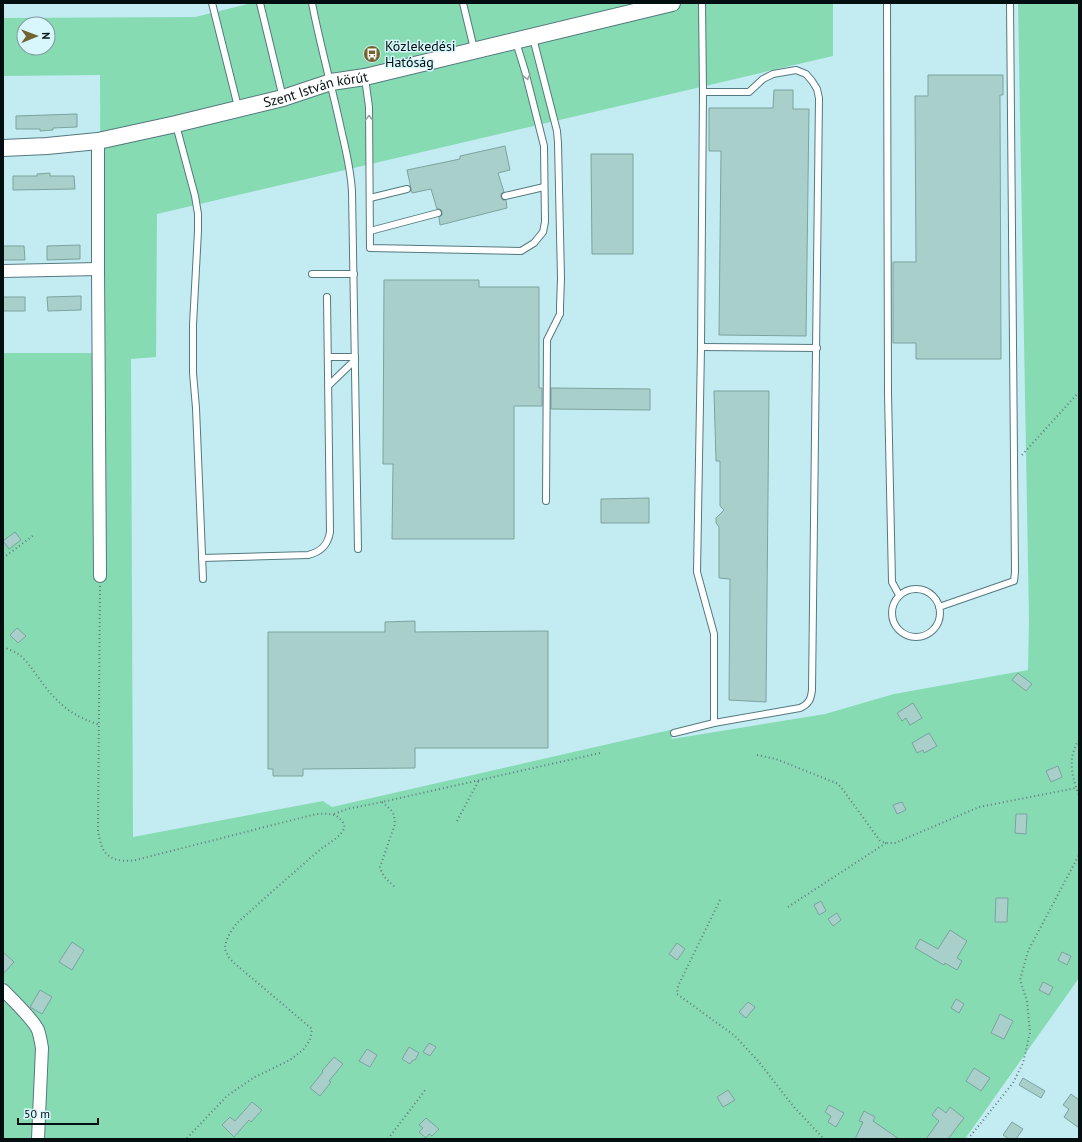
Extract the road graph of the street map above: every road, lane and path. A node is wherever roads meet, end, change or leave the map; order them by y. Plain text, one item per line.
1 (212, 3) edge
2 (260, 3) edge
3 (312, 3) edge
4 (463, 3) edge
5 (672, 3) edge
6 (702, 3) edge
7 (886, 3) edge
8 (1010, 3) edge
9 (533, 36) junction
10 (516, 40) junction
11 (474, 51) junction
12 (365, 77) junction
13 (331, 82) junction
14 (703, 92) junction
15 (283, 98) junction
16 (239, 109) junction
17 (176, 124) junction
18 (98, 141) junction
19 (3, 148) edge
20 (544, 187) junction
21 (407, 188) dead end
22 (505, 196) dead end
23 (370, 198) junction
24 (438, 213) dead end
25 (370, 231) junction
26 (98, 269) junction
27 (3, 271) edge
28 (312, 274) dead end
29 (354, 274) junction
30 (327, 297) dead end
31 (701, 347) junction
32 (817, 348) junction
33 (328, 357) junction
34 (355, 358) junction
35 (329, 385) junction
36 (1079, 392) edge
37 (1017, 460) dead end
38 (546, 501) dead end
39 (34, 535) dead end
40 (358, 549) dead end
41 (3, 558) edge
42 (202, 558) junction
43 (100, 576) joint
44 (202, 578) dead end
45 (899, 595) junction
46 (940, 607) junction
47 (3, 647) edge
48 (714, 724) junction
49 (99, 725) junction
50 (674, 733) dead end
51 (1079, 740) edge
52 (600, 753) dead end
53 (757, 755) dead end
54 (479, 780) junction
55 (1076, 788) junction
56 (1079, 795) edge
57 (382, 802) junction
58 (333, 814) junction
59 (457, 821) dead end
60 (886, 843) junction
61 (1079, 855) edge
62 (395, 887) dead end
63 (720, 900) dead end
64 (788, 907) dead end
65 (3, 990) edge
66 (426, 1089) dead end
67 (38, 1139) edge
68 (186, 1139) edge
69 (388, 1139) edge
70 (824, 1139) edge
71 (968, 1139) edge

1 - 16 lane
2 - 15 lane
3 - 13 lane
4 - 11 lane
5 - 9 street, Szent István körút
6 - 14 lane
7 - 45 lane
8 - 46 lane
9 - 10 street, Szent István körút
9 - 38 lane
10 - 11 street, Szent István körút
10 -> 20 lane
11 - 12 street, Szent István körút
12 - 13 street, Szent István körút
23 -> 12 lane
13 - 15 street, Szent István körút
13 - 29 lane
14 - 31 lane
14 - 32 lane
15 - 16 street, Szent István körút
16 - 17 street, Szent István körút
17 - 18 street, Szent István körút
17 - 42 lane
18 - 19 street, Szent István körút
18 - 26 street
20 - 22 lane
20 - 25 lane
21 - 23 lane
23 - 25 lane
24 - 25 lane
26 - 27 street
26 - 43 street
28 - 29 lane
29 - 34 lane
30 - 33 lane
31 - 32 lane
31 - 48 lane
32 - 48 lane
33 - 34 lane
33 - 35 lane
34 - 35 lane
34 - 40 lane
35 - 42 lane
36 - 37 path
39 - 41 path
42 - 44 lane
43 - 49 path
45 - 46 lane
45 - 46 lane
47 - 49 path
48 - 50 lane
49 - 58 path
51 - 55 path
52 - 54 path
53 - 60 path
54 - 57 path
54 - 59 path
55 - 56 path
55 - 60 path
57 - 58 path
57 - 62 path
58 - 68 path
60 - 64 path
61 - 71 path
63 - 70 path
65 - 67 street
66 - 69 path

